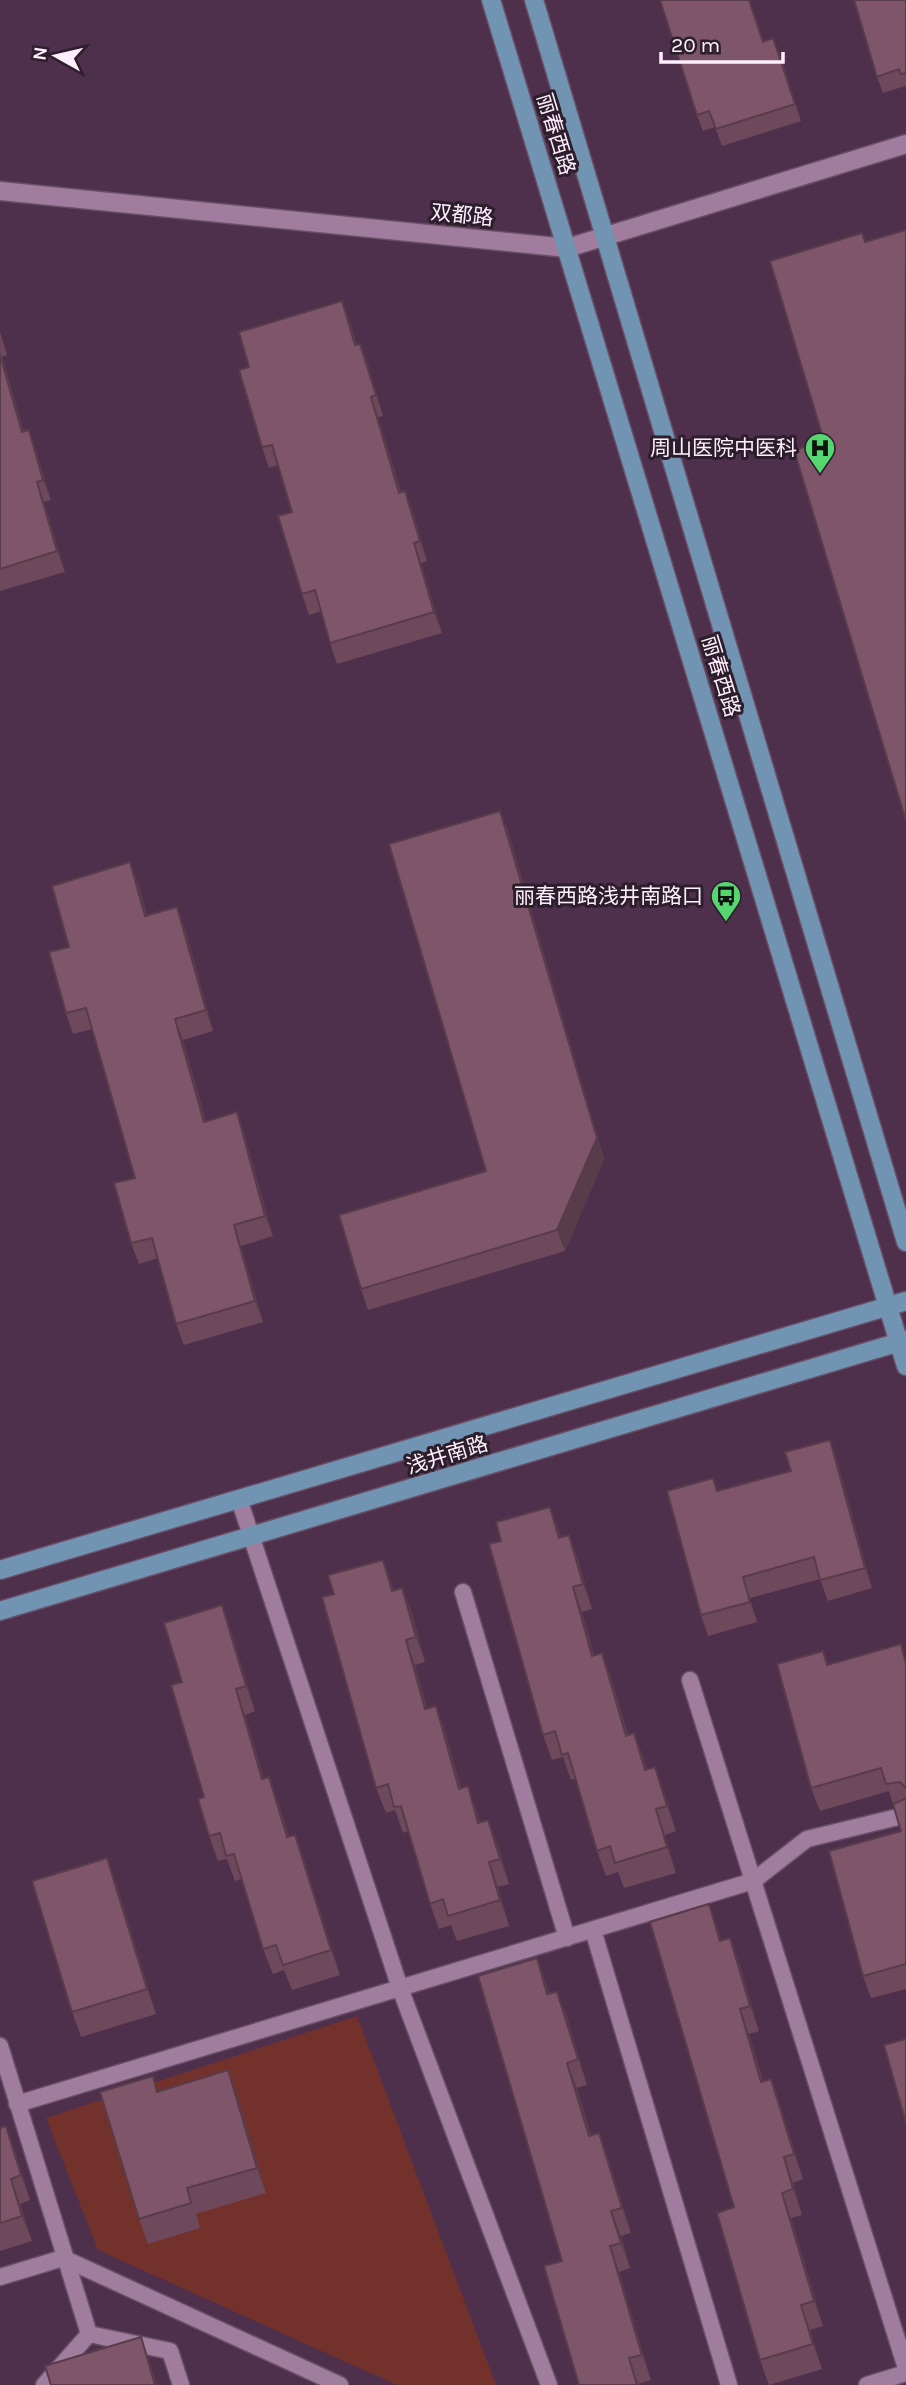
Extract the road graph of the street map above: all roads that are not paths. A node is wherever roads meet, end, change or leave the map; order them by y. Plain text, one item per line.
1 (491, 0) edge
2 (534, 0) edge
3 (906, 144) edge
4 (0, 191) edge
5 (604, 237) junction
6 (567, 248) junction
7 (906, 1242) edge
8 (906, 1301) edge
9 (888, 1307) junction
10 (902, 1341) edge
11 (906, 1366) edge
12 (239, 1499) junction
13 (251, 1538) junction
14 (0, 1570) edge
15 (463, 1592) dead end
16 (0, 1611) edge
17 (690, 1680) dead end
18 (906, 1815) edge
19 (753, 1881) junction
20 (593, 1930) junction
21 (567, 1938) junction
22 (400, 1988) junction
23 (0, 2046) edge
24 (17, 2104) junction
25 (63, 2258) junction
26 (0, 2277) edge
27 (89, 2334) junction
28 (906, 2368) edge
29 (906, 2373) edge
30 (44, 2385) edge
31 (181, 2385) edge
32 (340, 2385) edge
33 (549, 2385) edge
34 (729, 2385) edge
35 (867, 2385) edge

1 - 6 main road, 丽春西路
2 - 5 main road, 丽春西路
3 - 5 street, 双都路
4 - 6 street, 双都路
5 - 6 street, 双都路
5 - 7 main road, 丽春西路
6 - 9 main road, 丽春西路
8 - 9 main road, 浅井南路
9 - 10 main road, 丽春西路
9 - 12 main road, 浅井南路
10 - 11 main road, 丽春西路
10 - 13 main road, 浅井南路
12 - 13 lane
12 - 14 main road, 浅井南路
13 - 16 main road, 浅井南路
13 - 22 lane
15 - 21 lane
17 - 19 lane
18 - 19 lane
19 - 20 lane
19 - 28 lane
20 - 21 lane
20 - 34 lane
21 - 22 lane
22 - 24 lane
22 - 33 lane
23 - 24 lane
24 - 25 lane
25 - 26 lane
25 - 27 lane
25 - 32 lane
27 - 30 lane
27 - 31 lane
29 - 35 lane

